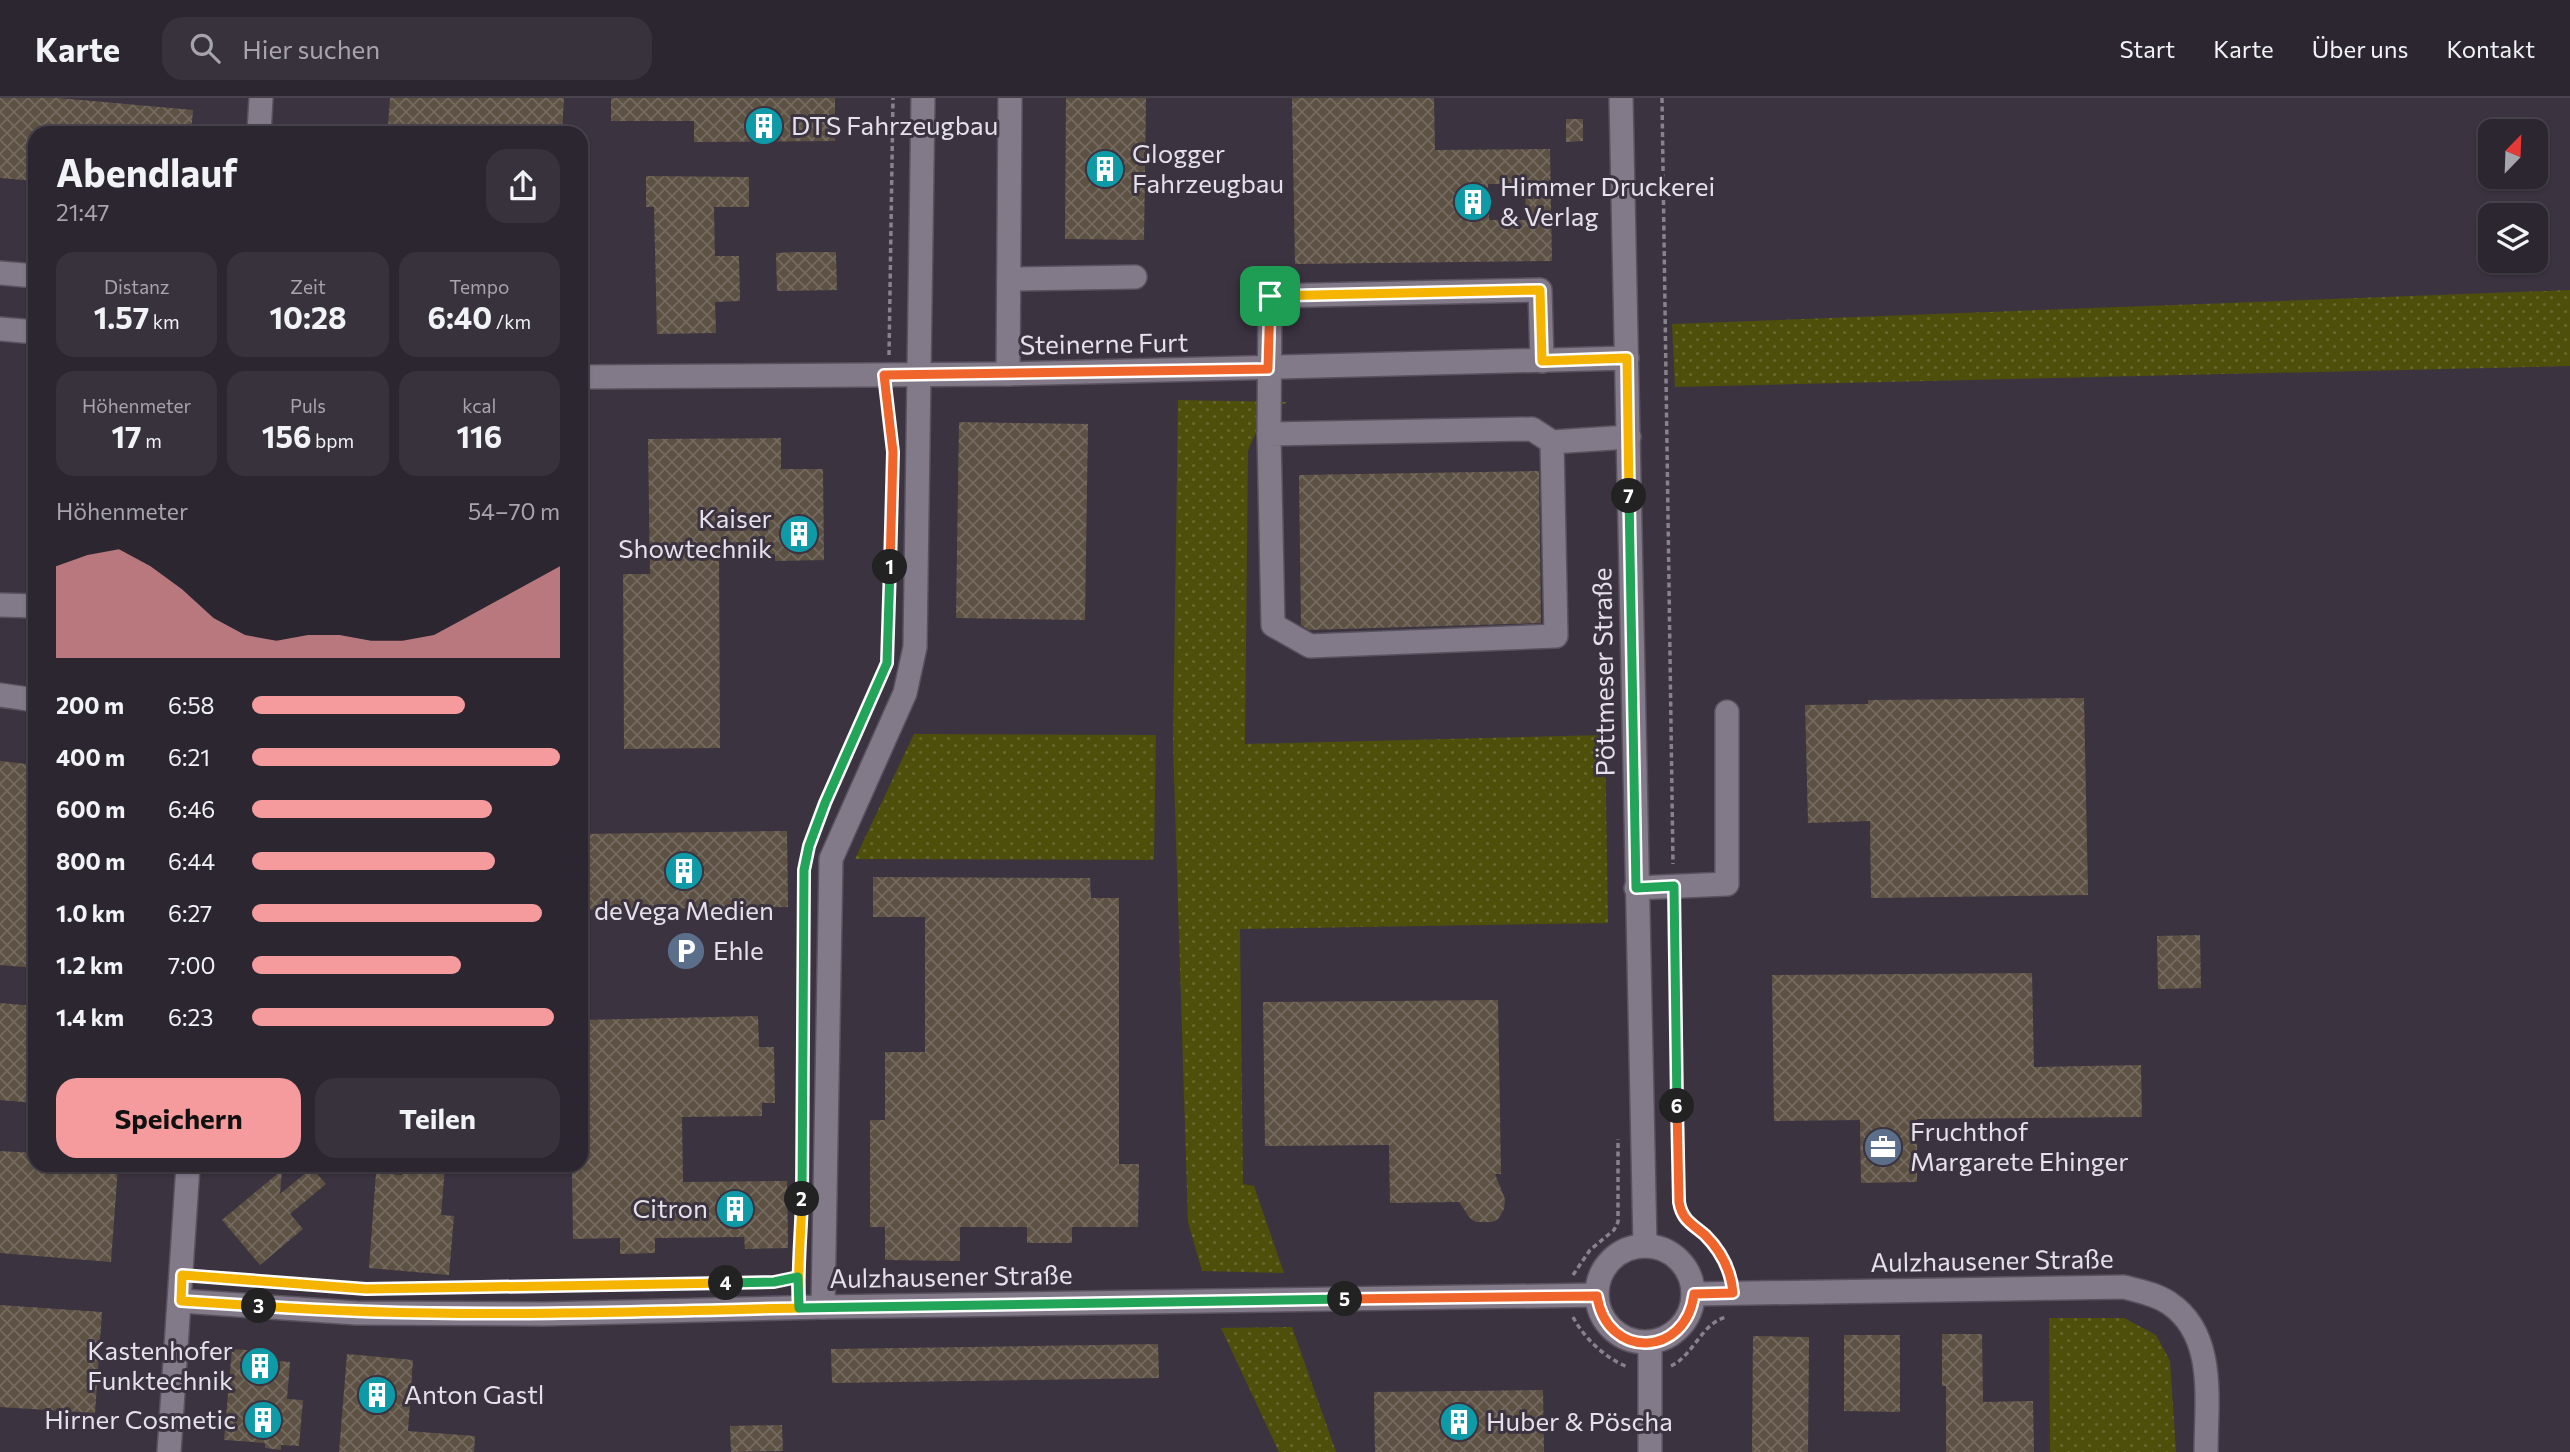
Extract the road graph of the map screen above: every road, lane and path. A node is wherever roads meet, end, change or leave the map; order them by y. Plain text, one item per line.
1 (261, 98) edge
2 (893, 98) edge
3 (923, 98) edge
4 (1010, 98) edge
5 (1621, 98) edge
6 (1662, 98) edge
7 (259, 126) edge
8 (0, 273) edge
9 (28, 275) edge
10 (1135, 277) dead end
11 (1009, 279) junction
12 (0, 329) edge
13 (28, 331) edge
14 (1627, 358) junction
15 (1542, 361) junction
16 (1268, 369) junction
17 (919, 374) junction
18 (1008, 374) junction
19 (884, 375) junction
20 (588, 377) edge
21 (1269, 434) junction
22 (1629, 438) junction
23 (1552, 442) junction
24 (0, 605) edge
25 (28, 606) edge
26 (0, 695) edge
27 (28, 699) edge
28 (1727, 712) dead end
29 (1674, 886) junction
30 (1636, 888) junction
31 (803, 1082) dead end
32 (188, 1172) edge
33 (1645, 1246) junction
34 (801, 1256) dead end
35 (182, 1275) junction
36 (798, 1277) junction
37 (1733, 1293) junction
38 (1694, 1294) junction
39 (1597, 1296) junction
40 (181, 1301) junction
41 (823, 1307) junction
42 (799, 1308) junction
43 (1650, 1343) junction
44 (169, 1452) edge
45 (1650, 1452) edge
46 (2206, 1452) edge

1 - 7 street
2 - 19 path
3 - 17 street
4 - 11 street
5 - 14 street, Pöttmeser Straße
6 - 29 path
8 - 9 street
10 - 11 street
11 - 18 street
12 - 13 street
14 - 15 street, Steinerne Furt
14 - 22 street, Pöttmeser Straße
15 - 16 street, Steinerne Furt
15 - 16 street
16 - 18 street, Steinerne Furt
16 - 21 street
17 - 18 street, Steinerne Furt
17 - 19 street, Steinerne Furt
17 - 41 street
19 - 20 street, Steinerne Furt
19 - 31 path
21 - 23 street
21 - 23 street
22 - 23 street
22 - 30 street, Pöttmeser Straße
24 - 25 street
26 - 27 street
28 - 29 street
29 - 30 street
29 - 37 path
30 - 33 street, Pöttmeser Straße
32 - 35 street
33 - 38 street
33 - 39 street
34 - 36 path
35 - 36 path
35 - 40 street
36 - 42 path
37 - 38 street, Aulzhausener Straße
37 - 46 street, Aulzhausener Straße
38 - 43 street
39 - 41 street, Aulzhausener Straße
39 - 43 street
40 - 42 street, Aulzhausener Straße
40 - 44 street
41 - 42 street, Aulzhausener Straße
43 - 45 street

